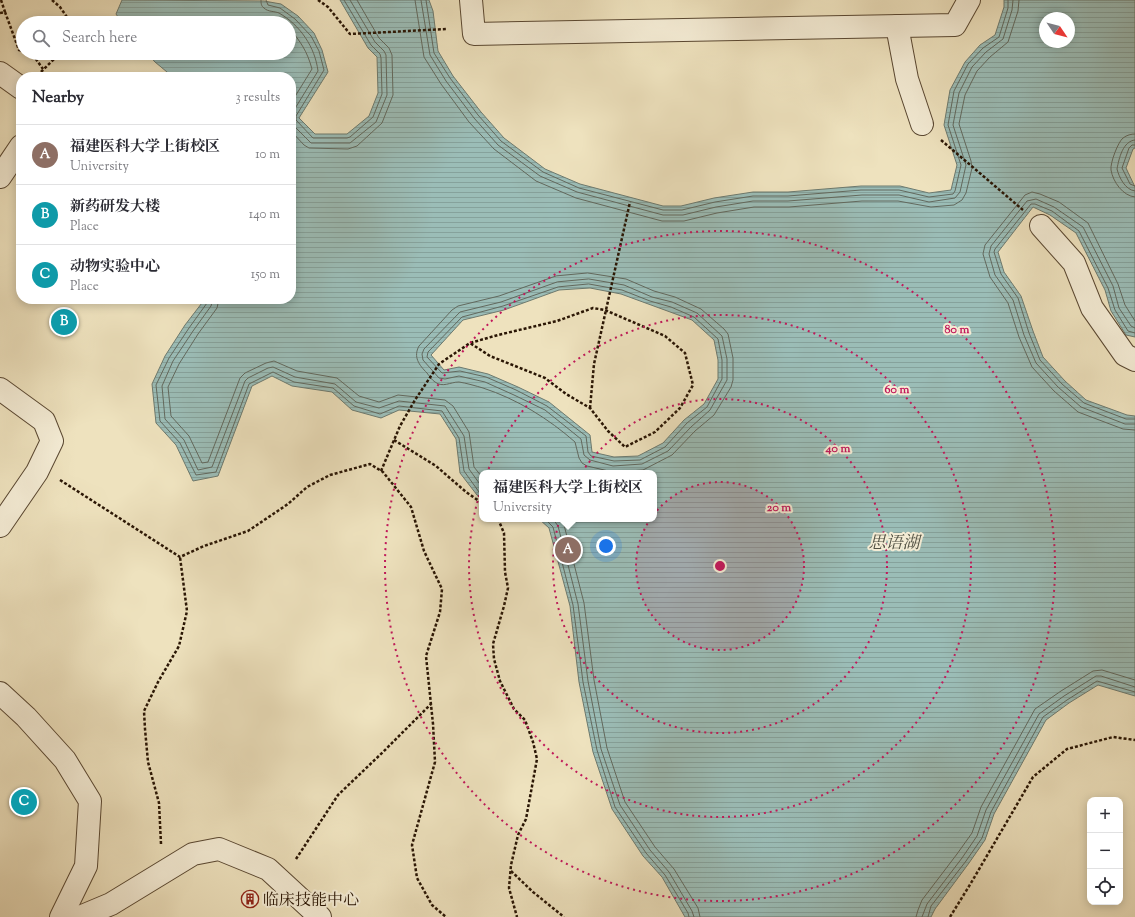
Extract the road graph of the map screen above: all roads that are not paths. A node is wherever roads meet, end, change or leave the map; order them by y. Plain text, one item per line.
1 (471, 0) edge
2 (969, 0) edge
3 (897, 26) junction
4 (0, 73) edge
5 (16, 84) edge
6 (922, 124) road end
7 (16, 153) edge
8 (0, 176) edge
9 (1041, 226) road end
10 (1135, 360) edge
11 (0, 389) edge
12 (0, 526) edge
13 (0, 693) edge
14 (110, 912) edge
15 (61, 917) edge
16 (80, 917) edge
17 (320, 917) edge

1 - 3 street
2 - 3 street
3 - 6 street
4 - 5 street
7 - 8 street
9 - 10 street
11 - 12 street
13 - 15 street
14 - 16 street
14 - 17 street

